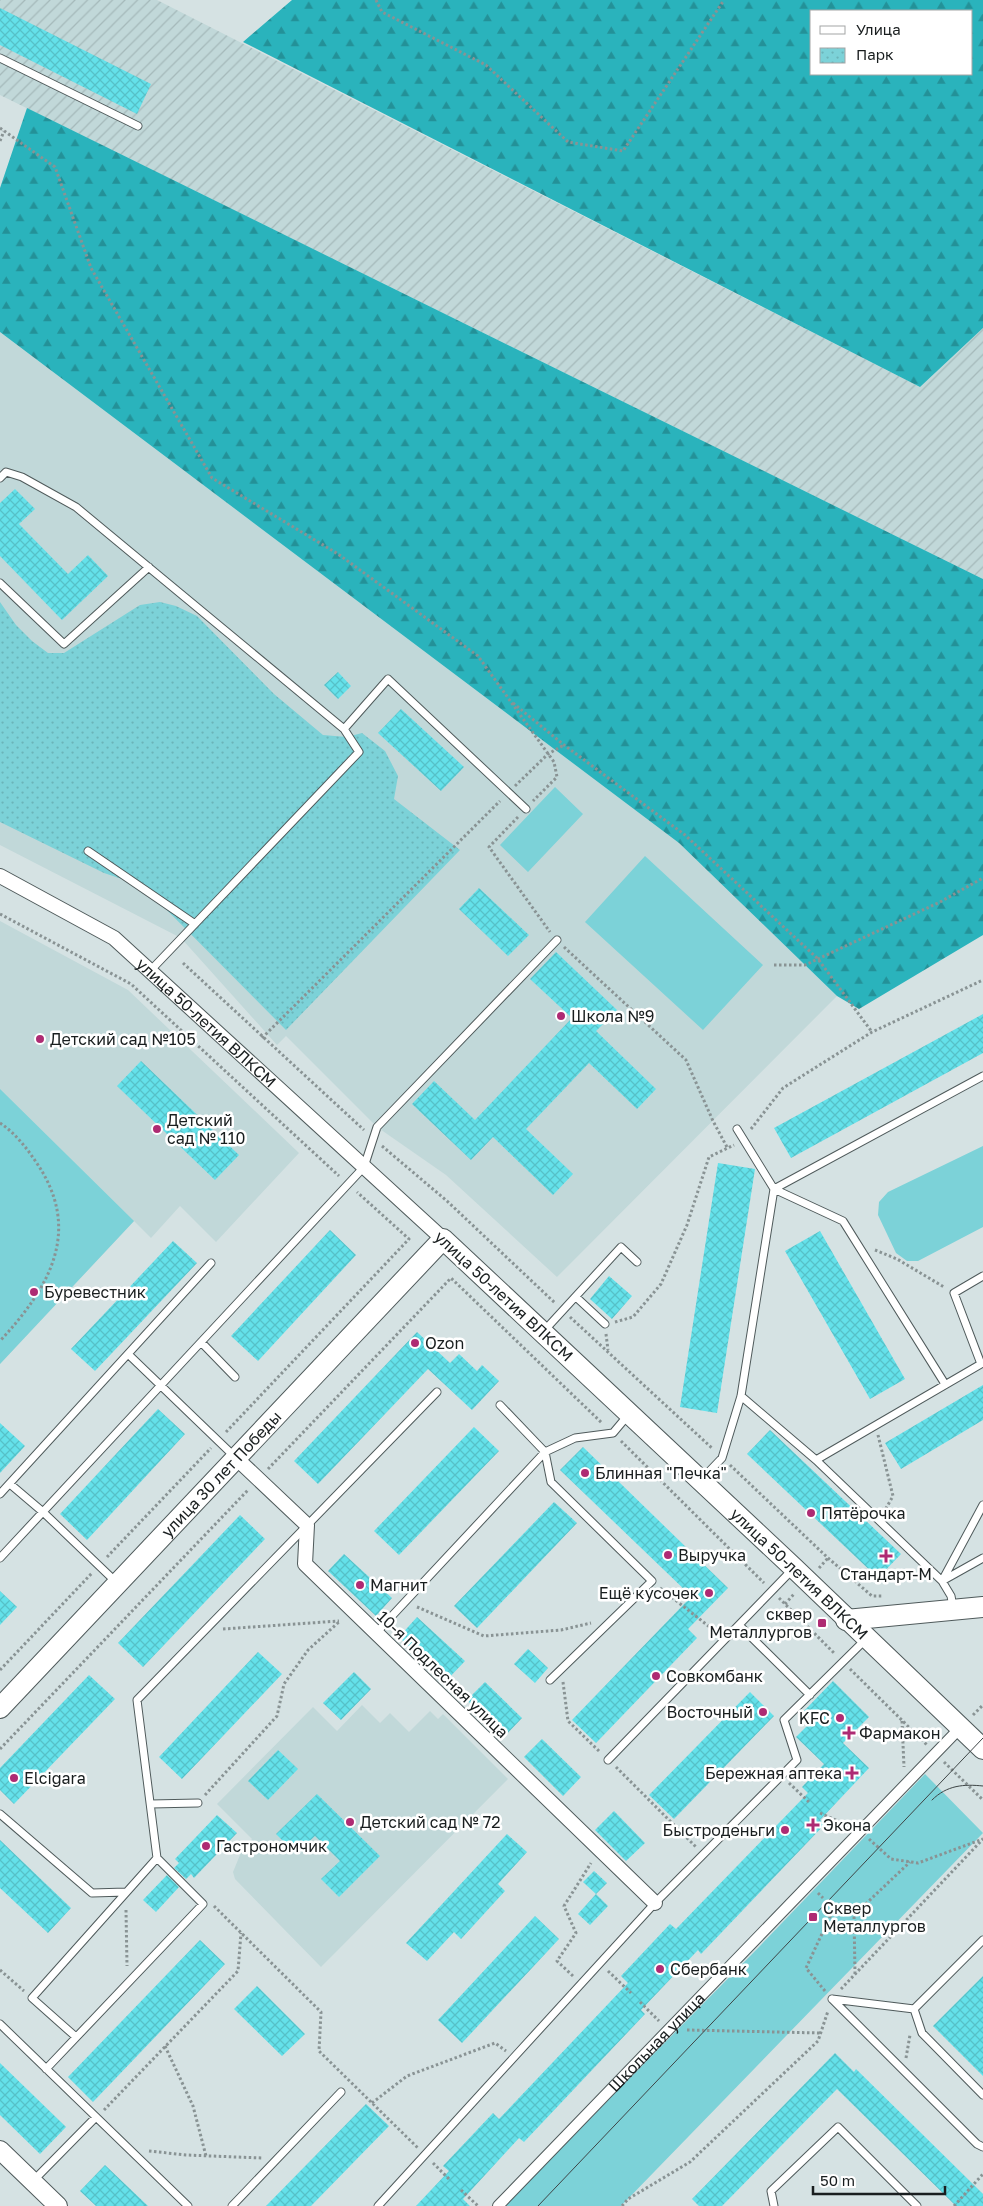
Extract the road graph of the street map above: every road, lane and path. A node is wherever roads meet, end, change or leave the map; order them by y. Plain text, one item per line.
1 (376, 0) edge
2 (724, 0) edge
3 (0, 58) edge
4 (138, 126) dead end
5 (0, 128) edge
6 (4, 131) junction
7 (0, 141) edge
8 (0, 478) edge
9 (149, 567) junction
10 (0, 583) edge
11 (510, 700) junction
12 (344, 730) junction
13 (564, 745) junction
14 (548, 754) junction
15 (513, 788) dead end
16 (506, 795) dead end
17 (526, 809) junction
18 (88, 850) dead end
19 (0, 876) edge
20 (983, 878) edge
21 (0, 914) edge
22 (194, 924) junction
23 (557, 940) junction
24 (818, 959) junction
25 (183, 963) dead end
26 (774, 965) dead end
27 (150, 971) junction
28 (983, 980) edge
29 (872, 1032) junction
30 (262, 1038) junction
31 (983, 1076) edge
32 (0, 1123) edge
33 (737, 1129) dead end
34 (371, 1137) dead end
35 (744, 1139) junction
36 (378, 1144) dead end
37 (728, 1149) junction
38 (364, 1167) junction
39 (349, 1185) junction
40 (774, 1189) junction
41 (443, 1239) junction
42 (856, 1242) junction
43 (637, 1262) dead end
44 (211, 1263) dead end
45 (983, 1276) edge
46 (451, 1278) dead end
47 (954, 1293) junction
48 (576, 1297) junction
49 (563, 1311) junction
50 (604, 1324) junction
51 (583, 1328) junction
52 (543, 1333) junction
53 (0, 1341) edge
54 (201, 1342) junction
55 (128, 1354) junction
56 (235, 1377) dead end
57 (945, 1384) junction
58 (161, 1385) junction
59 (437, 1392) dead end
60 (741, 1396) junction
61 (500, 1405) dead end
62 (629, 1414) junction
63 (876, 1425) junction
64 (218, 1440) junction
65 (545, 1452) junction
66 (236, 1458) junction
67 (722, 1458) junction
68 (816, 1460) junction
69 (258, 1479) junction
70 (701, 1480) junction
71 (10, 1484) junction
72 (0, 1494) edge
73 (983, 1505) edge
74 (43, 1512) junction
75 (879, 1521) junction
76 (307, 1525) junction
77 (0, 1558) edge
78 (983, 1558) edge
79 (100, 1565) junction
80 (794, 1568) junction
81 (652, 1581) junction
82 (942, 1581) junction
83 (118, 1583) junction
84 (892, 1596) dead end
85 (405, 1602) junction
86 (784, 1604) dead end
87 (983, 1607) edge
88 (953, 1610) junction
89 (362, 1619) junction
90 (613, 1619) junction
91 (846, 1620) junction
92 (340, 1621) junction
93 (739, 1625) junction
94 (204, 1630) junction
95 (376, 1633) junction
96 (866, 1639) junction
97 (725, 1640) junction
98 (843, 1662) junction
99 (561, 1669) junction
100 (0, 1670) edge
101 (550, 1680) dead end
102 (810, 1695) junction
103 (0, 1708) edge
104 (902, 1720) junction
105 (960, 1728) junction
106 (0, 1749) edge
107 (983, 1750) edge
108 (935, 1753) junction
109 (608, 1760) junction
110 (781, 1776) junction
111 (904, 1785) junction
112 (983, 1800) edge
113 (198, 1803) joint
114 (810, 1803) dead end
115 (150, 1804) junction
116 (820, 1813) dead end
117 (0, 1814) edge
118 (860, 1831) junction
119 (983, 1839) edge
120 (600, 1850) junction
121 (704, 1854) junction
122 (158, 1858) junction
123 (910, 1862) junction
124 (126, 1892) junction
125 (203, 1904) junction
126 (655, 1904) junction
127 (835, 1906) dead end
128 (241, 1933) junction
129 (983, 1940) edge
130 (600, 1963) junction
131 (0, 1970) edge
132 (855, 1975) junction
133 (127, 1983) junction
134 (581, 1984) junction
135 (631, 1993) dead end
136 (32, 1998) junction
137 (832, 1999) junction
138 (640, 2002) dead end
139 (914, 2010) junction
140 (0, 2024) edge
141 (668, 2030) junction
142 (821, 2033) junction
143 (76, 2037) junction
144 (165, 2046) junction
145 (514, 2057) junction
146 (46, 2070) junction
147 (904, 2071) junction
148 (341, 2092) dead end
149 (983, 2095) edge
150 (372, 2103) junction
151 (96, 2117) junction
152 (983, 2137) edge
153 (980, 2145) edge
154 (128, 2148) junction
155 (0, 2150) edge
156 (425, 2155) junction
157 (206, 2156) junction
158 (278, 2158) junction
159 (983, 2174) edge
160 (450, 2180) dead end
161 (33, 2182) junction
162 (461, 2190) dead end
163 (58, 2206) edge
164 (188, 2206) edge
165 (232, 2206) edge
166 (378, 2206) edge
167 (478, 2206) edge
168 (498, 2206) edge
169 (622, 2206) edge
170 (774, 2206) edge
171 (917, 2206) edge
172 (954, 2206) edge

1 - 2 path
3 - 4 lane
5 - 6 path
6 - 7 path
6 - 11 path
8 - 9 lane
9 - 10 lane
9 - 12 lane
11 - 13 path
11 - 14 path
12 - 17 lane
12 - 22 lane
13 - 14 path
13 - 24 path
14 - 15 path
14 - 17 path
16 - 30 path
17 - 23 path
18 - 22 lane
19 - 27 street, улица 50-летия ВЛКСМ
20 - 24 path
21 - 39 path
22 - 27 lane
23 - 37 path
23 - 38 lane
24 - 26 path
24 - 29 path
25 - 30 path
27 - 38 street, улица 50-летия ВЛКСМ
28 - 29 path
29 - 35 path
30 - 34 path
31 - 40 lane
32 - 53 path
33 - 35 lane
35 - 37 path
35 - 40 lane
36 - 49 path
37 - 50 path
38 - 39 lane
38 - 41 street, улица 50-летия ВЛКСМ
39 - 54 lane
39 - 64 path
40 - 42 lane
40 - 60 lane
41 - 52 main road, улица 50-летия ВЛКСМ
41 - 66 main road, улица 30 лет Победы
42 - 47 path
42 - 57 lane
43 - 48 lane
44 - 55 lane
45 - 47 lane
46 - 69 path
47 - 57 lane
48 - 49 lane
48 - 50 lane
49 - 51 path
49 - 52 lane
50 - 51 path
51 - 67 path
52 - 62 main road, улица 50-летия ВЛКСМ
54 - 56 lane
54 - 58 lane
55 - 58 lane
55 - 71 lane
57 - 63 lane
58 - 64 lane
58 - 74 lane
59 - 76 lane
60 - 67 lane
60 - 68 lane
61 - 65 lane
62 - 65 lane
62 - 70 main road, улица 50-летия ВЛКСМ
63 - 68 lane
63 - 75 path
64 - 66 lane
64 - 79 path
65 - 81 lane
65 - 85 lane
66 - 69 street
66 - 83 main road, улица 30 лет Победы
67 - 70 lane
67 - 84 path
68 - 75 lane
69 - 76 street
69 - 106 path
70 - 80 main road, улица 50-летия ВЛКСМ
71 - 72 lane
71 - 74 lane
73 - 82 lane
74 - 77 lane
74 - 79 lane
75 - 82 lane
76 - 89 street, 10-я Подлесная улица
76 - 94 lane
78 - 82 lane
79 - 83 lane
79 - 100 path
80 - 91 main road, улица 50-летия ВЛКСМ
80 - 93 lane
81 - 90 lane
81 - 97 path
82 - 88 lane
83 - 103 main road, улица 30 лет Победы
85 - 90 path
85 - 95 lane
86 - 98 path
87 - 88 main road
88 - 91 main road
89 - 92 path
89 - 95 street, 10-я Подлесная улица
90 - 99 lane
91 - 96 main road, улица 50-летия ВЛКСМ
92 - 94 path
92 - 113 path
93 - 97 lane
93 - 102 lane
94 - 115 lane
95 - 120 street, 10-я Подлесная улица
96 - 98 lane
96 - 105 main road, улица 50-летия ВЛКСМ
97 - 109 lane
98 - 102 lane
98 - 104 path
99 - 101 lane
99 - 109 path
102 - 110 lane
104 - 108 path
104 - 111 path
105 - 107 main road, улица 50-летия ВЛКСМ
105 - 108 street, Школьная улица
108 - 111 street, Школьная улица
108 - 112 path
109 - 121 path
110 - 114 path
110 - 121 lane
111 - 118 street, Школьная улица
113 - 115 lane
115 - 122 lane
116 - 118 path
117 - 124 lane
118 - 123 path
118 - 141 street, Школьная улица
119 - 123 path
119 - 132 path
120 - 126 street, 10-я Подлесная улица
120 - 134 path
121 - 126 lane
122 - 124 lane
122 - 125 lane
123 - 132 path
124 - 133 path
124 - 136 lane
125 - 128 path
125 - 133 lane
126 - 130 lane
127 - 137 path
128 - 144 path
128 - 150 path
129 - 139 lane
130 - 134 lane
130 - 135 path
131 - 136 path
132 - 137 path
133 - 143 lane
134 - 145 lane
136 - 143 lane
137 - 139 lane
137 - 142 path
137 - 147 lane
138 - 141 path
139 - 147 path
139 - 149 lane
140 - 146 lane
141 - 142 path
141 - 168 street, Школьная улица
142 - 169 path
143 - 146 lane
144 - 151 path
144 - 157 path
145 - 150 path
145 - 156 lane
146 - 151 lane
147 - 153 lane
148 - 158 lane
150 - 156 path
151 - 154 lane
151 - 161 lane
152 - 153 lane
154 - 157 path
154 - 164 lane
155 - 161 street
156 - 160 path
156 - 166 lane
157 - 158 path
158 - 165 lane
159 - 172 path
161 - 163 street
162 - 167 path
170 - 171 lane

